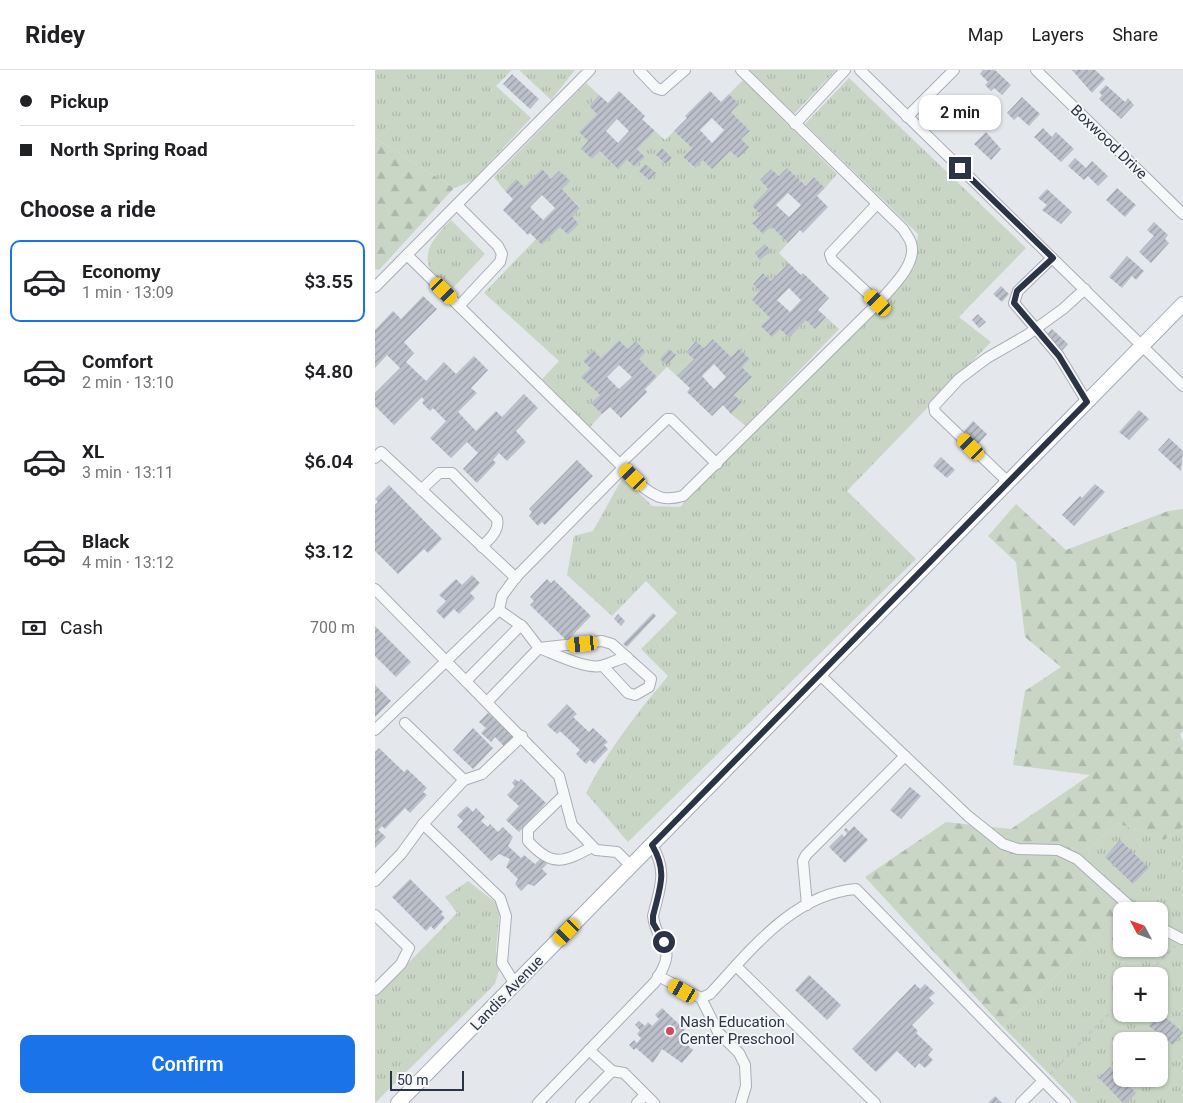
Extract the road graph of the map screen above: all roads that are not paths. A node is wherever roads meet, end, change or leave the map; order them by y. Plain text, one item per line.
1 (590, 70) edge
2 (639, 70) edge
3 (685, 70) edge
4 (741, 70) edge
5 (845, 70) edge
6 (860, 70) edge
7 (954, 70) edge
8 (1036, 70) edge
9 (907, 117) junction
10 (795, 124) junction
11 (457, 204) junction
12 (877, 204) junction
13 (1183, 214) edge
14 (407, 254) junction
15 (1053, 258) junction
16 (375, 287) edge
17 (1085, 289) junction
18 (878, 303) junction
19 (1183, 304) edge
20 (459, 306) junction
21 (1035, 330) junction
22 (1142, 346) junction
23 (1183, 386) edge
24 (1087, 402) junction
25 (375, 458) edge
26 (717, 464) junction
27 (622, 466) junction
28 (1008, 482) junction
29 (421, 490) junction
30 (482, 547) junction
31 (516, 578) junction
32 (375, 589) edge
33 (499, 610) junction
34 (521, 625) junction
35 (539, 648) junction
36 (627, 657) junction
37 (447, 661) junction
38 (603, 666) junction
39 (819, 674) junction
40 (467, 681) junction
41 (487, 702) junction
42 (405, 723) dead end
43 (375, 730) edge
44 (522, 736) junction
45 (905, 756) junction
46 (464, 780) junction
47 (563, 796) junction
48 (423, 824) junction
49 (652, 845) junction
50 (593, 847) junction
51 (631, 866) junction
52 (375, 881) edge
53 (1125, 902) edge
54 (807, 905) junction
55 (375, 915) edge
56 (1168, 932) edge
57 (1181, 939) road end
58 (736, 966) junction
59 (658, 976) junction
60 (515, 984) junction
61 (375, 990) edge
62 (701, 998) junction
63 (589, 1050) junction
64 (612, 1070) junction
65 (1043, 1081) junction
66 (645, 1094) junction
67 (398, 1103) edge
68 (537, 1103) edge
69 (581, 1103) edge
70 (637, 1103) edge
71 (654, 1103) edge
72 (741, 1103) edge
73 (875, 1103) edge
74 (1021, 1103) edge
75 (1065, 1103) edge

1 - 11 street
2 - 3 street
4 - 10 street
5 - 10 street
6 - 9 street
7 - 9 street
8 - 13 street, Boxwood Drive
9 - 15 street
10 - 12 street
11 - 14 street
11 - 20 street
12 - 18 street
12 - 18 street
14 - 16 street
14 - 20 street
15 - 17 street
15 - 21 street
17 - 21 street
17 - 22 street
18 - 26 street
19 - 22 main road, Landis Avenue
20 - 27 street
21 - 24 street
21 - 28 street
22 - 23 street
22 - 24 main road, Landis Avenue
24 - 28 main road, Landis Avenue
25 - 29 street
26 - 27 street
26 - 27 street
27 - 31 street
28 - 39 main road, Landis Avenue
29 - 30 street
29 - 30 street
30 - 31 street
31 - 33 street
32 - 37 street
33 - 34 street
33 - 37 street
34 - 35 street
34 - 40 street
35 - 36 street
35 - 38 street
35 - 41 street
36 - 38 street
36 - 38 street
37 - 40 street
37 - 43 street
39 - 45 street
39 - 49 main road, Landis Avenue
40 - 41 street
41 - 44 street
42 - 46 street
44 - 46 street
44 - 47 street
45 - 53 street
45 - 54 street
46 - 48 street
47 - 50 street
47 - 50 street
48 - 52 street
48 - 60 street
49 - 51 main road, Landis Avenue
49 - 59 street
50 - 51 street
51 - 60 main road, Landis Avenue
54 - 58 street
54 - 65 street
55 - 61 street
56 - 57 street
58 - 62 street
58 - 73 street
59 - 62 street
59 - 63 street
60 - 67 main road, Landis Avenue
62 - 72 street
63 - 64 street
63 - 68 street
64 - 66 street
64 - 69 street
65 - 74 street
65 - 75 street
66 - 70 street
66 - 71 street

